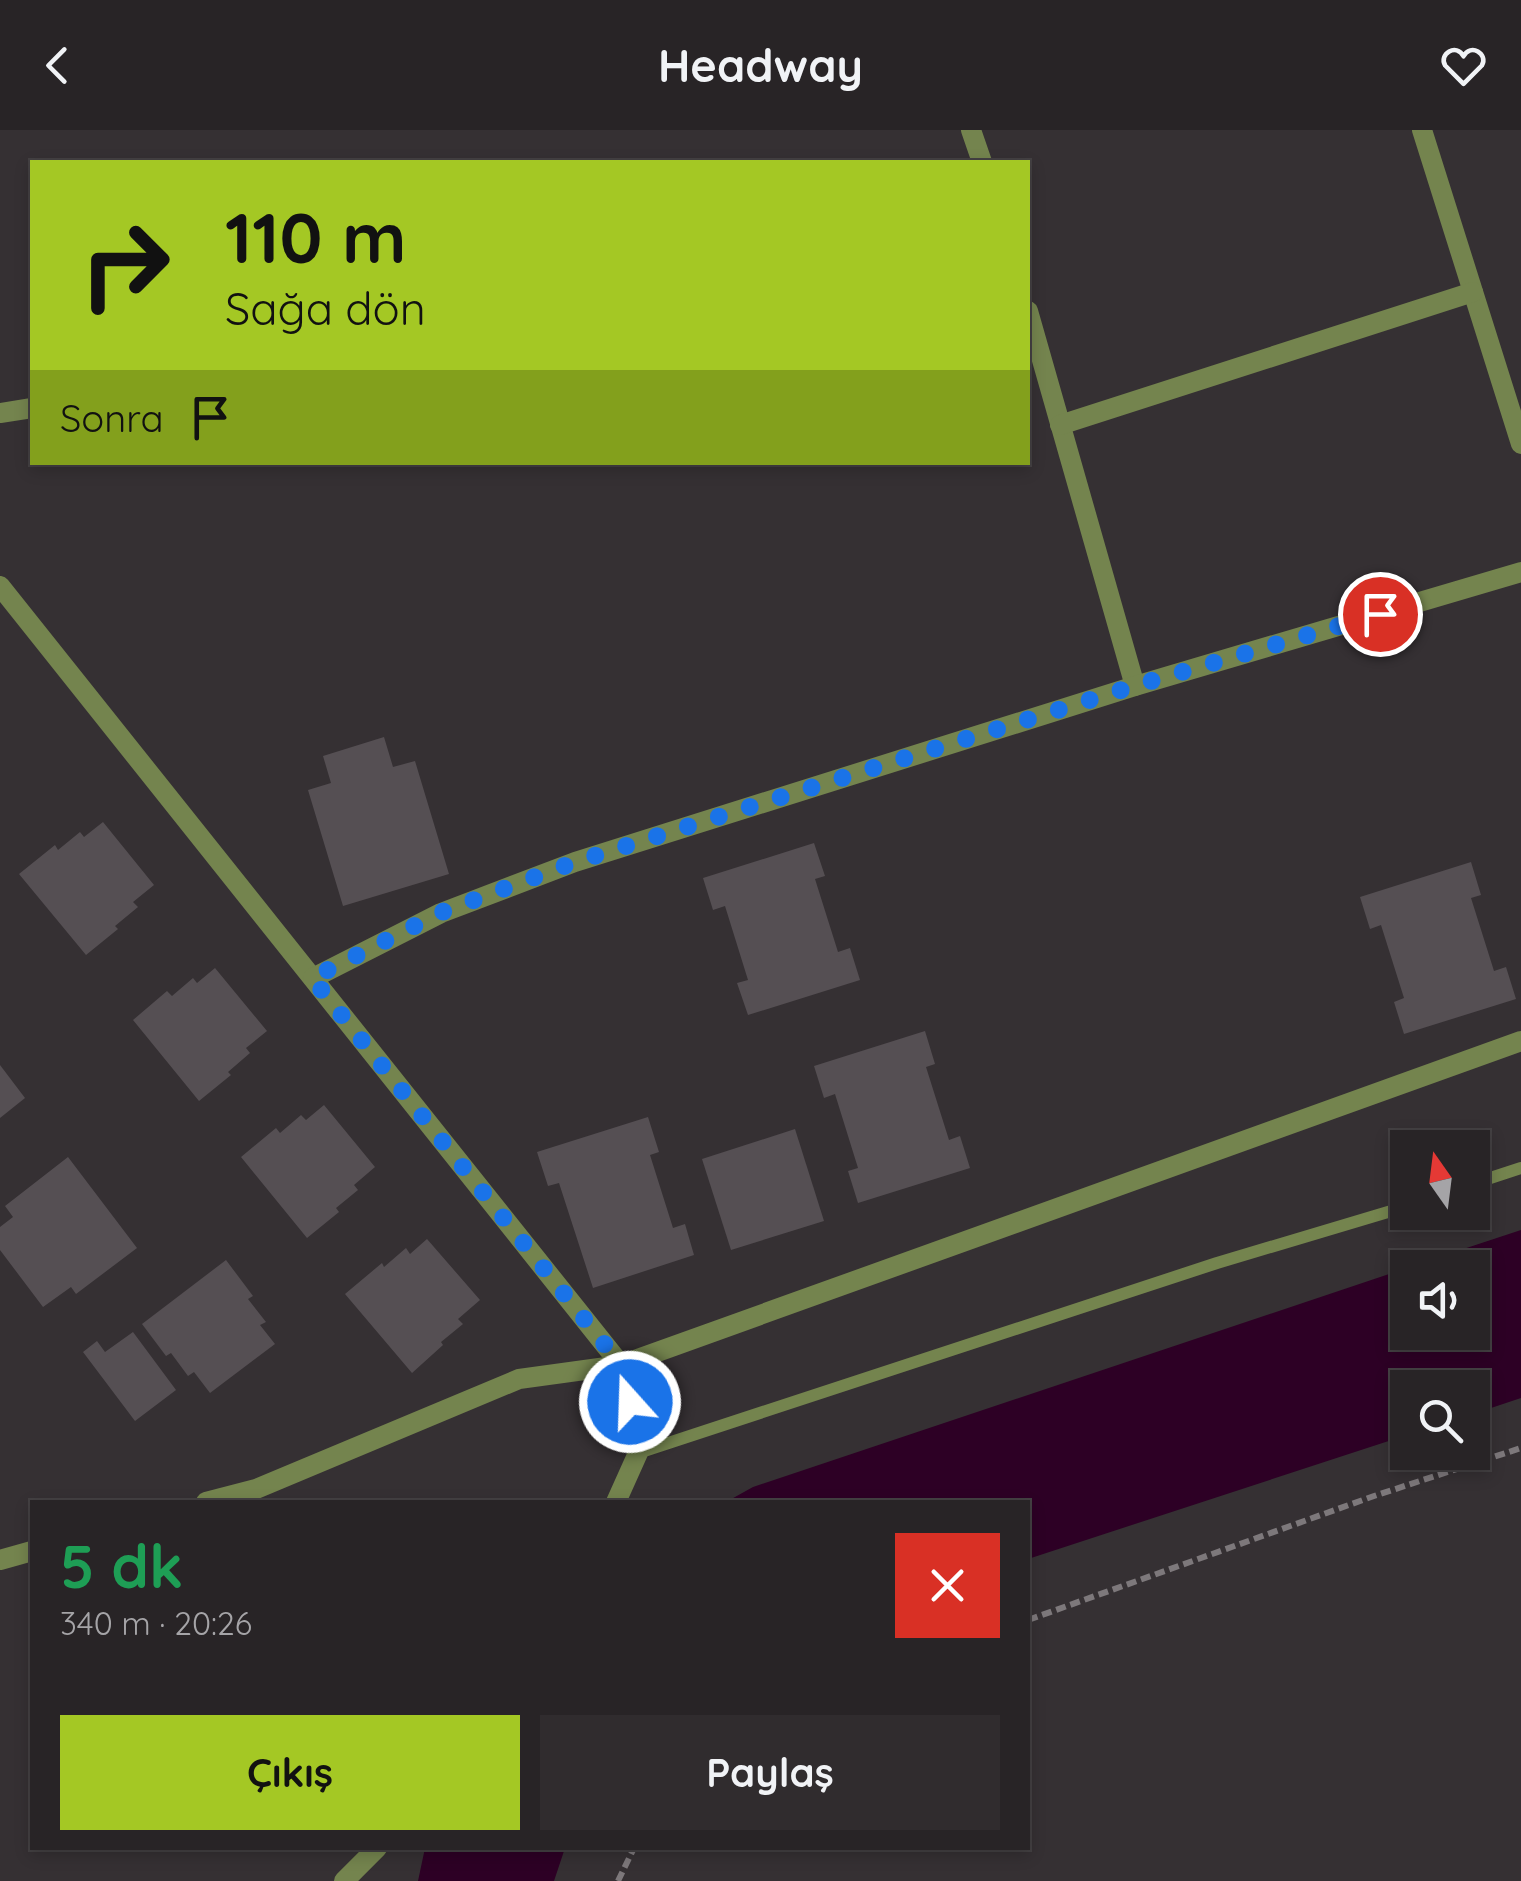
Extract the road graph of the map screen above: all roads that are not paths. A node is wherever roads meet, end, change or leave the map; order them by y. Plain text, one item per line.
1 (971, 130) edge
2 (1422, 130) edge
3 (981, 160) edge
4 (1473, 292) junction
5 (1030, 317) edge
6 (30, 408) edge
7 (0, 413) edge
8 (1060, 425) junction
9 (1521, 444) edge
10 (1521, 572) edge
11 (0, 586) edge
12 (1134, 686) junction
13 (312, 978) junction
14 (1521, 1042) edge
15 (1521, 1168) edge
16 (1490, 1178) edge
17 (1390, 1211) edge
18 (621, 1365) junction
19 (638, 1454) junction
20 (213, 1500) edge
21 (617, 1500) edge
22 (30, 1552) edge
23 (0, 1560) edge
24 (375, 1850) edge
25 (344, 1881) edge

1 - 3 street
2 - 4 street
4 - 8 street
4 - 9 street
5 - 8 street
6 - 7 street
8 - 12 street
10 - 12 street
11 - 13 street
12 - 13 street
13 - 18 street
14 - 18 street
15 - 16 lane
17 - 19 lane
18 - 19 street
18 - 20 street
19 - 21 street
22 - 23 street
24 - 25 street

